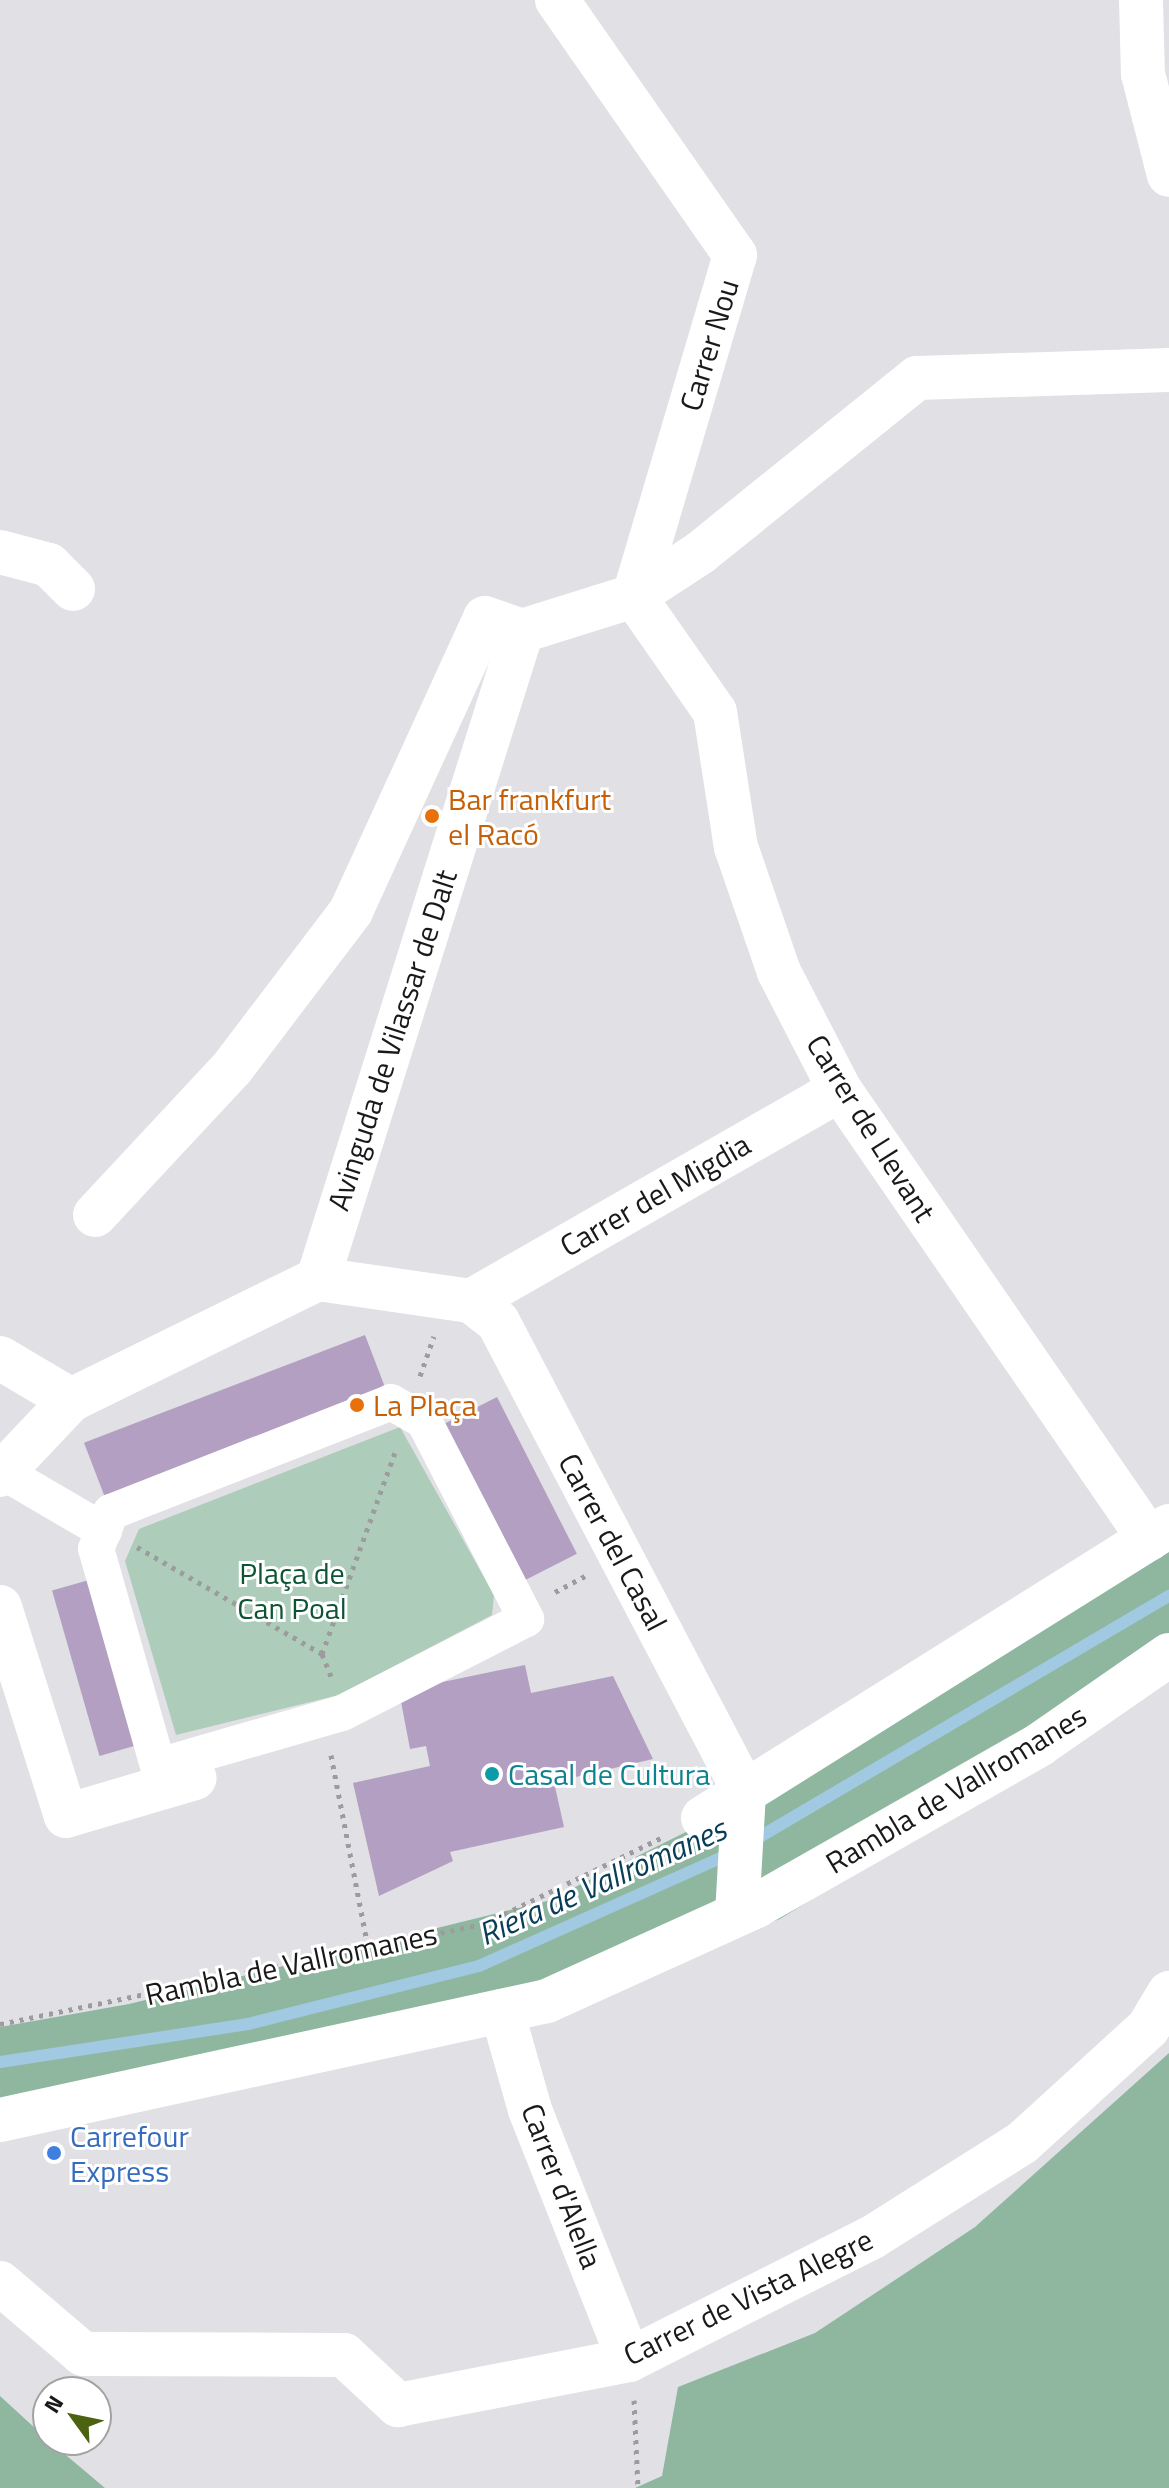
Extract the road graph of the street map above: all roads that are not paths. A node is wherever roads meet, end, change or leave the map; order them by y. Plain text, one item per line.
1 (557, 0) edge
2 (1141, 0) edge
3 (1169, 175) edge
4 (1169, 370) edge
5 (0, 552) edge
6 (73, 589) dead end
7 (634, 596) junction
8 (522, 631) junction
9 (840, 1090) junction
10 (95, 1215) dead end
11 (318, 1279) junction
12 (471, 1301) junction
13 (0, 1358) edge
14 (71, 1400) junction
15 (2, 1473) edge
16 (1159, 1533) edge
17 (118, 1538) junction
18 (0, 1607) edge
19 (1169, 1655) edge
20 (195, 1778) dead end
21 (744, 1791) junction
22 (703, 1818) road end
23 (737, 1914) junction
24 (1169, 1993) edge
25 (502, 2011) junction
26 (0, 2120) edge
27 (0, 2283) edge
28 (629, 2360) junction

1 - 7 street, Carrer Nou
2 - 3 street
4 - 7 street
5 - 6 street
7 - 8 street
7 - 9 street, Carrer de Llevant
8 - 10 street
8 - 11 street, Avinguda de Vilassar de Dalt
9 - 12 street, Carrer del Migdia
9 - 16 street, Carrer de Llevant
11 - 12 street
11 - 14 street
12 - 21 street, Carrer del Casal
13 - 14 street
14 - 15 street
15 - 17 street
16 - 21 street
17 - 17 street
18 - 20 street
19 - 23 street, Rambla de Vallromanes
21 - 22 street
21 - 23 street
23 - 25 street, Rambla de Vallromanes
24 - 28 street, Carrer de Vista Alegre
25 - 26 street, Rambla de Vallromanes
25 - 28 street, Carrer d'Alella
27 - 28 street, Carrer de Vista Alegre

